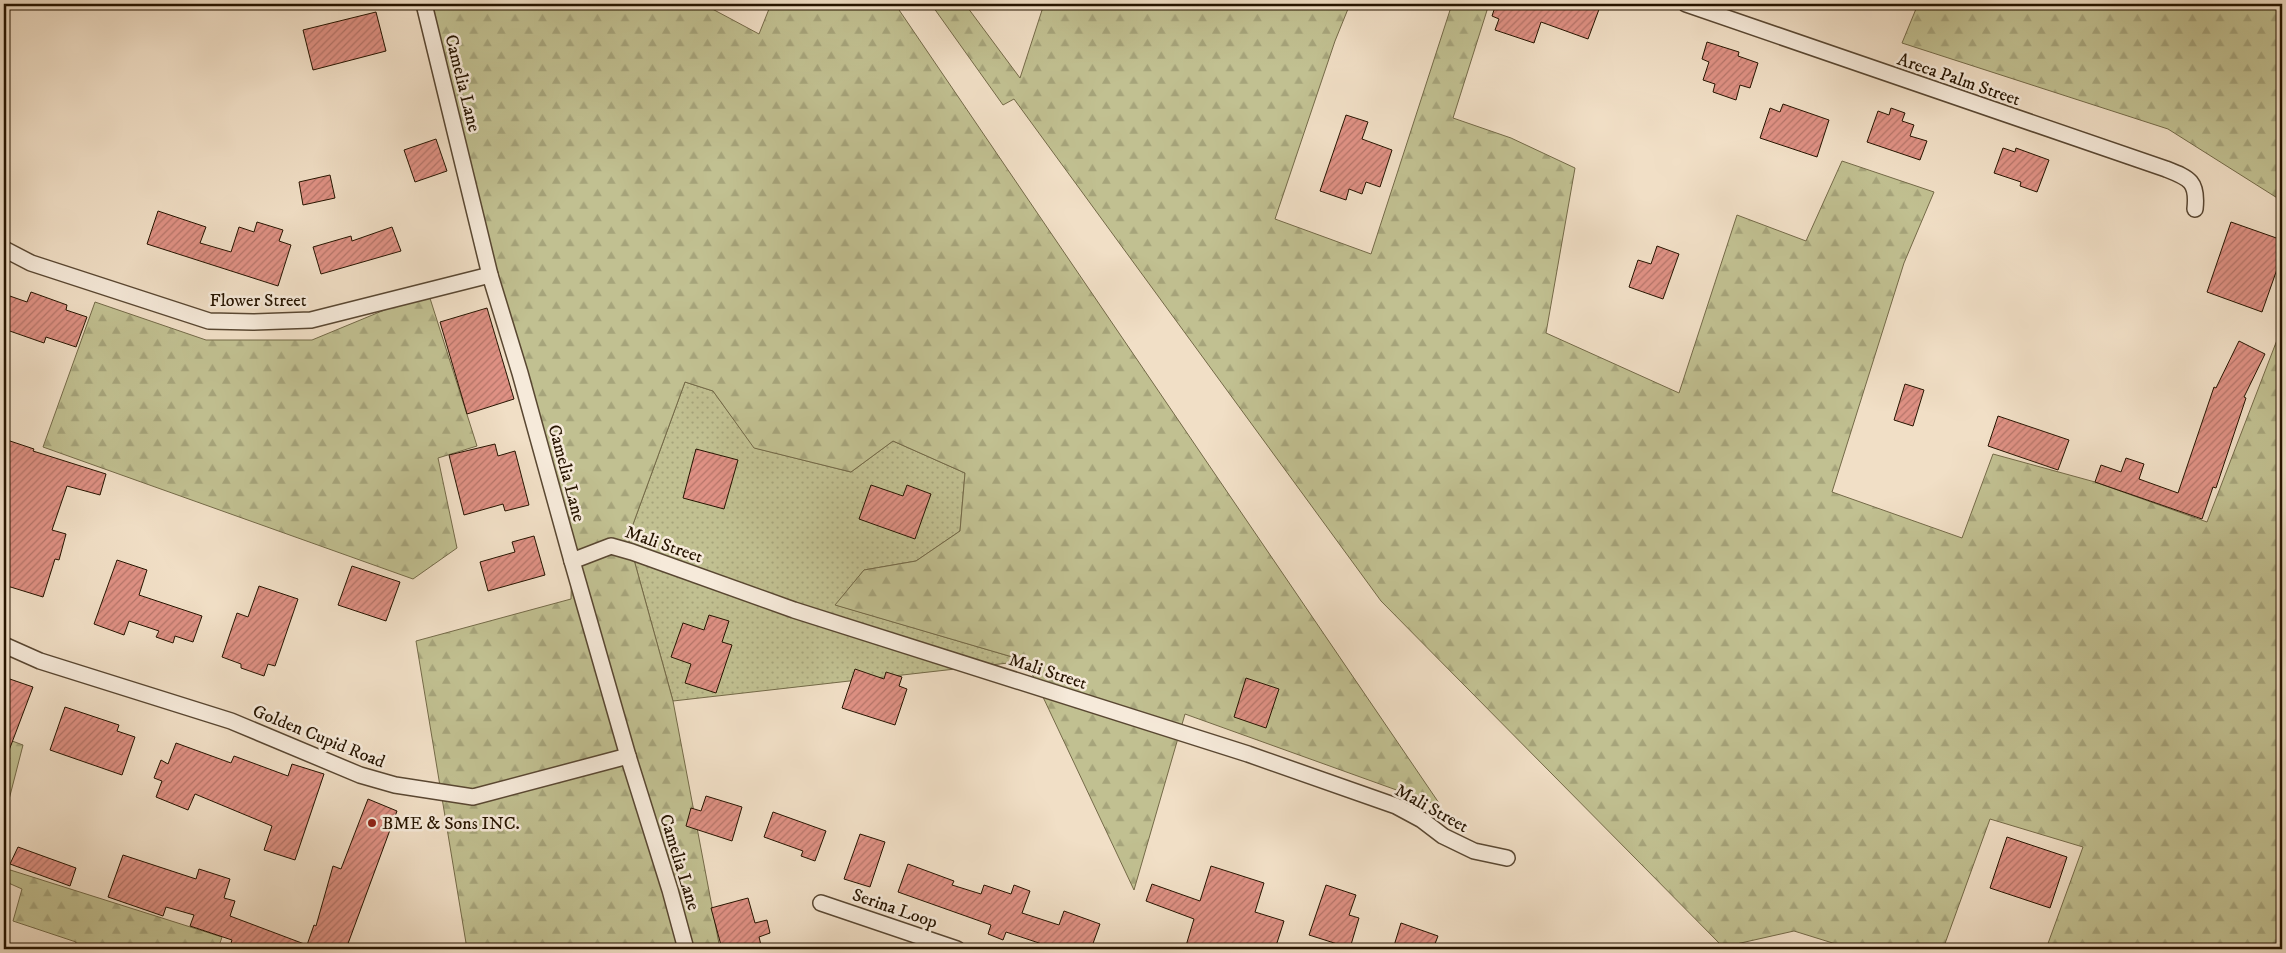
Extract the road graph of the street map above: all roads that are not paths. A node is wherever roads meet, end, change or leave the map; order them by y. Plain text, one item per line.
1 (424, 4) edge
2 (1686, 4) edge
3 (2195, 209) dead end
4 (4, 249) edge
5 (490, 275) junction
6 (572, 561) junction
7 (4, 645) edge
8 (628, 756) junction
9 (1507, 858) dead end
10 (821, 902) dead end
11 (686, 949) edge
12 (958, 949) edge

1 - 5 street, Camelia Lane
2 - 3 street, Areca Palm Street
4 - 5 street, Flower Street
5 - 6 street, Camelia Lane
6 - 8 street, Camelia Lane
6 - 9 street, Mali Street
7 - 8 street, Golden Cupid Road
8 - 11 street, Camelia Lane
10 - 12 street, Serina Loop

